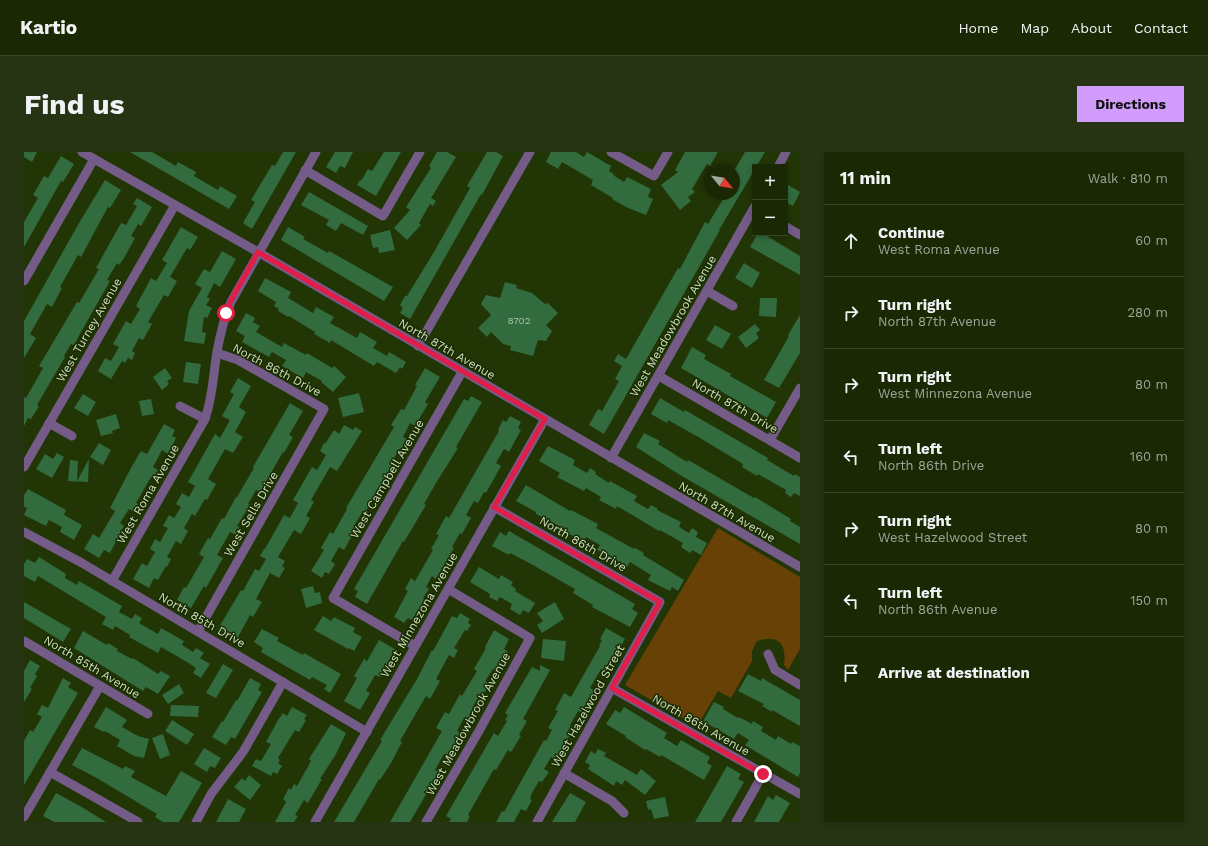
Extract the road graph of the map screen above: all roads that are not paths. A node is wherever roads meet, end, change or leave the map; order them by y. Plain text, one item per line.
1 (82, 152) edge
2 (316, 152) edge
3 (420, 152) edge
4 (530, 152) edge
5 (611, 152) edge
6 (668, 152) edge
7 (786, 152) edge
8 (94, 159) junction
9 (780, 164) edge
10 (306, 170) junction
11 (175, 205) junction
12 (752, 213) edge
13 (788, 228) edge
14 (800, 235) edge
15 (258, 252) junction
16 (24, 281) edge
17 (707, 291) junction
18 (733, 306) dead end
19 (418, 346) junction
20 (217, 352) junction
21 (462, 372) junction
22 (659, 376) junction
23 (800, 388) edge
24 (180, 406) dead end
25 (324, 409) joint
26 (205, 419) junction
27 (545, 419) junction
28 (49, 423) junction
29 (72, 436) dead end
30 (770, 440) junction
31 (611, 458) junction
32 (800, 458) edge
33 (24, 467) edge
34 (494, 507) junction
35 (24, 532) edge
36 (800, 568) edge
37 (112, 581) junction
38 (448, 589) junction
39 (660, 602) joint
40 (198, 631) junction
41 (24, 641) edge
42 (415, 646) junction
43 (768, 654) dead end
44 (283, 682) junction
45 (800, 685) edge
46 (100, 686) junction
47 (612, 688) junction
48 (148, 714) dead end
49 (367, 732) junction
50 (50, 772) junction
51 (564, 773) junction
52 (763, 774) junction
53 (800, 794) edge
54 (624, 813) dead end
55 (24, 817) edge
56 (138, 822) edge
57 (196, 822) edge
58 (315, 822) edge
59 (426, 822) edge
60 (536, 822) edge
61 (736, 822) edge

1 - 8 street, North 87th Avenue
2 - 10 street, West Roma Avenue
3 - 10 street
4 - 19 street
5 - 6 street
7 - 9 street
8 - 11 street, North 87th Avenue
8 - 16 street
10 - 15 street, West Roma Avenue
11 - 15 street, North 87th Avenue
11 - 28 street, West Turney Avenue
12 - 17 street, West Meadowbrook Avenue
13 - 14 street
15 - 19 street, North 87th Avenue
15 - 20 street, West Roma Avenue
17 - 18 street
17 - 22 street, West Meadowbrook Avenue
19 - 21 street, North 87th Avenue
20 - 25 street, North 86th Drive
20 - 26 street, West Roma Avenue
21 - 27 street, North 87th Avenue
21 - 42 street, West Campbell Avenue
22 - 30 street, North 87th Drive
22 - 31 street, West Meadowbrook Avenue
23 - 30 street
24 - 26 street
25 - 40 street, West Sells Drive
26 - 37 street, West Roma Avenue
27 - 31 street, North 87th Avenue
27 - 34 street, West Minnezona Avenue
28 - 29 street
28 - 33 street, West Turney Avenue
30 - 32 street, North 87th Drive
31 - 36 street, North 87th Avenue
34 - 38 street, West Minnezona Avenue
34 - 39 street, North 86th Drive
35 - 37 street, North 85th Drive
37 - 40 street, North 85th Drive
38 - 42 street, West Minnezona Avenue
38 - 59 street, West Meadowbrook Avenue
39 - 47 street, West Hazelwood Street
40 - 44 street, North 85th Drive
41 - 46 street, North 85th Avenue
42 - 49 street, West Minnezona Avenue
43 - 45 street
44 - 49 street, North 85th Drive
44 - 57 street
46 - 48 street, North 85th Avenue
46 - 50 street
47 - 51 street, West Hazelwood Street
47 - 52 street, North 86th Avenue
49 - 58 street, West Minnezona Avenue
50 - 55 street
50 - 56 street
51 - 54 street
51 - 60 street, West Hazelwood Street
52 - 53 street, North 86th Avenue
52 - 61 street

